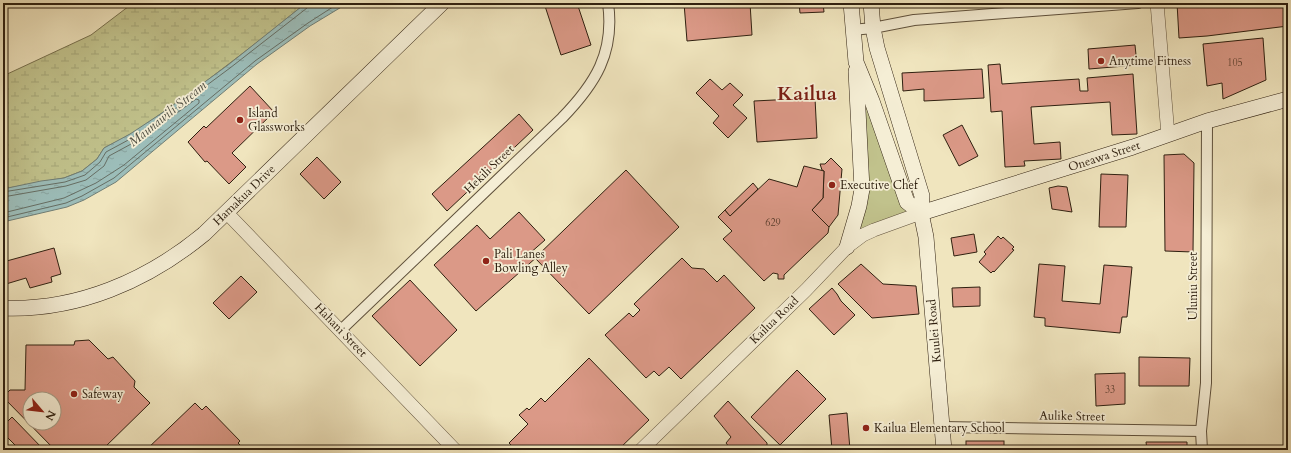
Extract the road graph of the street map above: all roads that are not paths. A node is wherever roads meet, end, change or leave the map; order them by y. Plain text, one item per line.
1 (442, 3) edge
2 (608, 3) edge
3 (850, 3) edge
4 (871, 3) edge
5 (1138, 3) edge
6 (1157, 3) edge
7 (873, 28) junction
8 (852, 30) junction
9 (856, 62) junction
10 (1288, 99) edge
11 (1207, 122) junction
12 (1168, 135) junction
13 (226, 212) junction
14 (921, 213) junction
15 (847, 247) junction
16 (3, 308) edge
17 (341, 330) junction
18 (942, 427) junction
19 (1201, 431) junction
20 (455, 450) edge
21 (641, 450) edge
22 (944, 450) edge
23 (1202, 450) edge

1 - 13 main road, Hamakua Drive
2 - 17 street, Hekili Street
3 - 8 main road
4 - 7 main road
5 - 7 street
6 - 12 street
7 - 8 street
7 - 14 main road
8 - 9 main road
9 - 14 main road
9 - 15 main road
10 - 11 main road, Oneawa Street
11 - 12 main road, Oneawa Street
11 - 19 street, Uluniu Street
12 - 14 main road, Oneawa Street
13 - 16 main road, Hamakua Drive
13 - 17 street, Hahani Street
14 - 15 street, Kailua Road
14 - 18 main road, Kuulei Road
15 - 21 street, Kailua Road
17 - 20 street, Hahani Street
18 - 19 street, Aulike Street
18 - 22 main road, Kuulei Road
19 - 23 street, Uluniu Street

